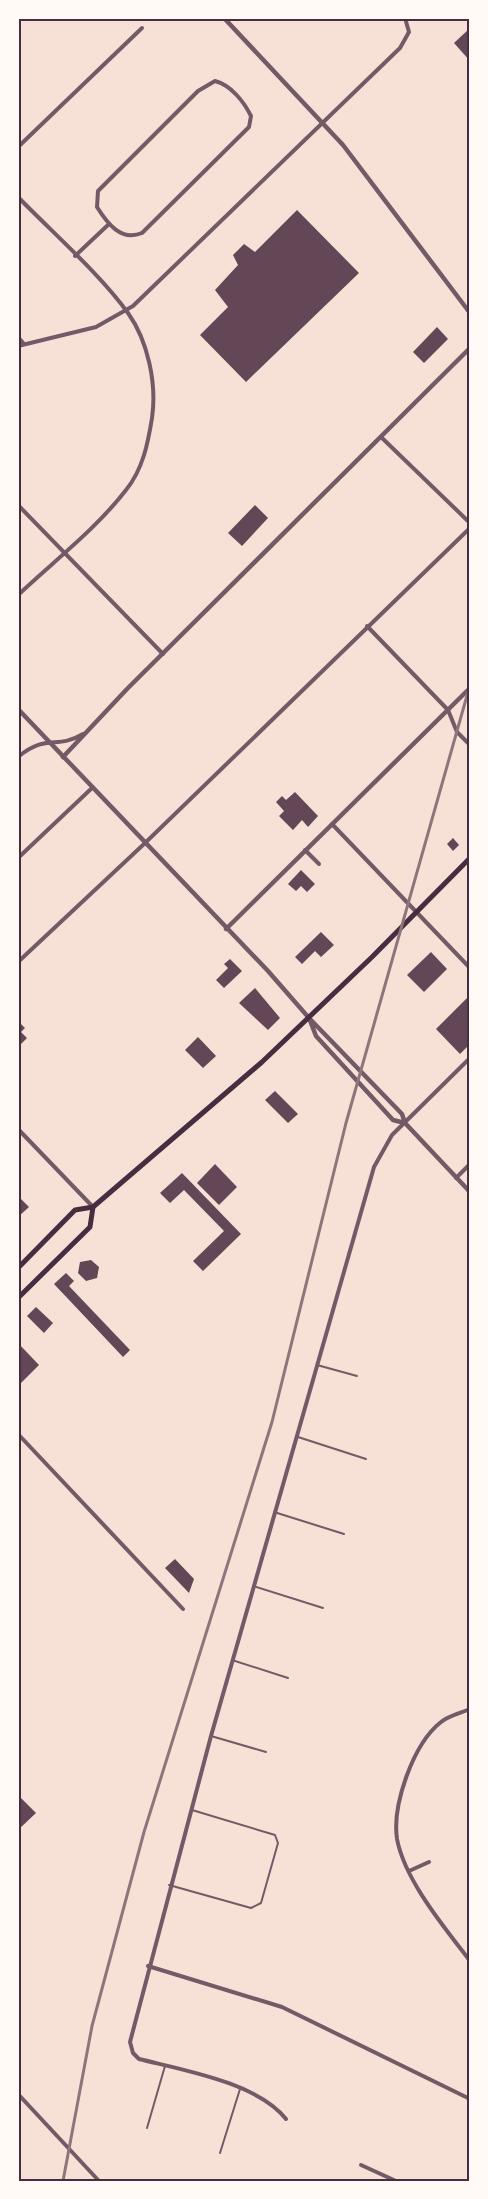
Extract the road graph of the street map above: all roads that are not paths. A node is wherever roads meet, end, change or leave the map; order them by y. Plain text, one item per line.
1 (224, 18) edge
2 (405, 18) edge
3 (142, 28) dead end
4 (324, 124) junction
5 (18, 147) edge
6 (18, 197) edge
7 (109, 224) junction
8 (75, 256) junction
9 (126, 310) junction
10 (470, 313) edge
11 (18, 337) edge
12 (24, 344) junction
13 (18, 346) edge
14 (470, 348) edge
15 (381, 437) junction
16 (18, 506) edge
17 (470, 524) edge
18 (470, 528) edge
19 (64, 552) junction
20 (18, 595) edge
21 (367, 626) junction
22 (163, 655) junction
23 (470, 688) edge
24 (18, 709) edge
25 (448, 710) junction
26 (86, 732) junction
27 (48, 741) junction
28 (470, 745) edge
29 (18, 757) edge
30 (63, 757) junction
31 (92, 788) junction
32 (332, 823) junction
33 (144, 844) junction
34 (304, 850) junction
35 (18, 858) edge
36 (470, 858) edge
37 (318, 864) dead end
38 (417, 912) junction
39 (226, 929) junction
40 (18, 962) edge
41 (470, 968) edge
42 (309, 1017) junction
43 (470, 1058) edge
44 (405, 1123) junction
45 (18, 1129) edge
46 (470, 1164) edge
47 (456, 1178) junction
48 (470, 1192) edge
49 (93, 1207) junction
50 (18, 1268) edge
51 (18, 1298) edge
52 (317, 1365) junction
53 (357, 1376) dead end
54 (18, 1434) edge
55 (295, 1437) junction
56 (366, 1459) dead end
57 (274, 1512) junction
58 (344, 1534) dead end
59 (253, 1586) junction
60 (323, 1608) dead end
61 (183, 1609) dead end
62 (232, 1660) junction
63 (288, 1678) dead end
64 (470, 1709) edge
65 (211, 1736) junction
66 (266, 1752) dead end
67 (190, 1810) junction
68 (429, 1862) dead end
69 (409, 1870) junction
70 (169, 1885) junction
71 (470, 1961) edge
72 (148, 1966) junction
73 (165, 2066) junction
74 (240, 2089) junction
75 (18, 2094) edge
76 (470, 2100) edge
77 (286, 2119) dead end
78 (147, 2128) dead end
79 (220, 2153) dead end
80 (361, 2165) dead end
81 (99, 2181) edge
82 (396, 2181) edge

1 - 4 street
2 - 4 street
3 - 5 street
4 - 9 street
4 - 10 street
6 - 8 street
7 - 7 street
7 - 8 street
8 - 9 street
9 - 12 street
9 - 19 street
11 - 12 street
12 - 13 street
14 - 15 street
15 - 17 street
15 - 22 street
16 - 19 street
18 - 21 street
19 - 20 street
19 - 22 street
21 - 25 street
21 - 33 street
22 - 26 street
23 - 25 street
24 - 27 street
25 - 28 street
25 - 32 street
26 - 27 street
26 - 30 street
27 - 29 street
27 - 30 street
30 - 31 street
31 - 33 street
31 - 35 street
32 - 34 street
32 - 38 street
33 - 39 street
33 - 40 street
34 - 37 street
34 - 39 street
36 - 38 main road
38 - 41 street
38 - 42 main road
39 - 42 street
42 - 44 street
42 - 44 street
42 - 49 main road
43 - 44 street
44 - 47 street
44 - 52 street
45 - 49 street
46 - 47 street
47 - 48 street
49 - 50 main road
49 - 51 main road
52 - 53 lane
52 - 55 street
54 - 61 street
55 - 56 lane
55 - 57 street
57 - 58 lane
57 - 59 street
59 - 60 lane
59 - 62 street
62 - 63 lane
62 - 65 street
64 - 69 street
65 - 66 lane
65 - 67 street
67 - 70 street
67 - 70 lane
68 - 69 street
69 - 71 street
70 - 72 street
72 - 73 street
72 - 76 street
73 - 74 street
73 - 78 lane
74 - 77 street
74 - 79 lane
75 - 81 street
80 - 82 street

